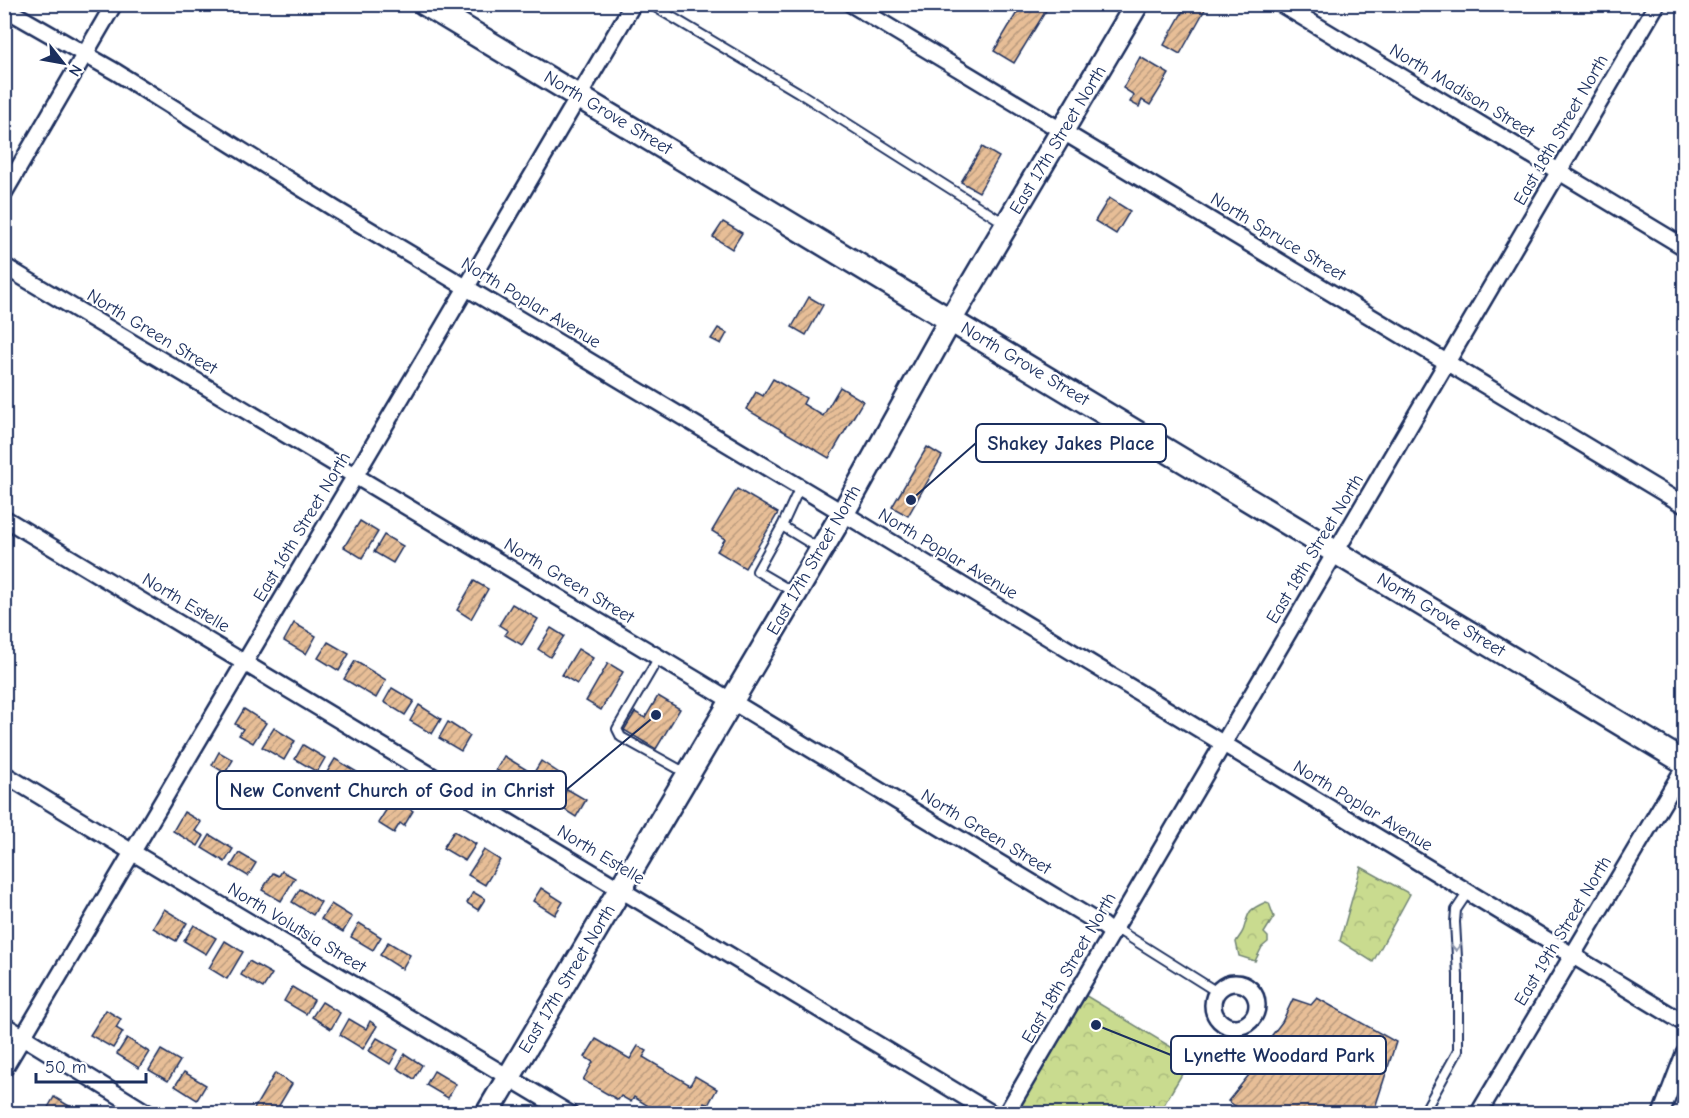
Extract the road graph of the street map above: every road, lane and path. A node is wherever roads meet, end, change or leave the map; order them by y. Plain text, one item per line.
1 (114, 4) edge
2 (425, 4) edge
3 (633, 4) edge
4 (650, 4) edge
5 (851, 4) edge
6 (1137, 4) edge
7 (1281, 4) edge
8 (1657, 4) edge
9 (4, 8) edge
10 (85, 54) junction
11 (579, 96) junction
12 (1063, 131) junction
13 (1559, 172) junction
14 (4, 193) edge
15 (1007, 225) junction
16 (1684, 247) edge
17 (4, 266) edge
18 (468, 288) junction
19 (951, 320) junction
20 (1448, 362) junction
21 (355, 476) junction
22 (800, 487) junction
23 (1684, 505) edge
24 (843, 513) junction
25 (4, 518) edge
26 (782, 525) junction
27 (821, 549) junction
28 (1336, 552) junction
29 (795, 593) junction
30 (659, 657) junction
31 (244, 661) junction
32 (731, 701) junction
33 (1222, 744) junction
34 (1684, 762) edge
35 (1684, 771) edge
36 (4, 774) edge
37 (688, 774) junction
38 (132, 852) junction
39 (620, 889) junction
40 (1468, 892) junction
41 (1113, 931) junction
42 (1571, 955) junction
43 (1217, 992) dead end
44 (1684, 1023) edge
45 (4, 1025) edge
46 (24, 1036) junction
47 (1684, 1054) edge
48 (4, 1069) edge
49 (509, 1076) junction
50 (149, 1113) edge
51 (487, 1113) edge
52 (570, 1113) edge
53 (993, 1113) edge
54 (1006, 1113) edge
55 (1423, 1113) edge
56 (1478, 1113) edge
57 (1661, 1113) edge

1 - 10 street
2 - 11 street, North Grove Street
3 - 11 street, East 16th Street North
4 - 15 lane
5 - 12 street, North Spruce Street
6 - 12 street, East 17th Street North
7 - 13 street, North Madison Street
8 - 13 street, East 18th Street North
9 - 10 street, North Poplar Avenue
10 - 14 street
10 - 18 street, North Poplar Avenue
11 - 18 street, East 16th Street North
11 - 19 street, North Grove Street
12 - 15 street, East 17th Street North
12 - 20 street, North Spruce Street
13 - 16 street, North Madison Street
13 - 20 street, East 18th Street North
15 - 19 street, East 17th Street North
17 - 21 street, North Green Street
18 - 21 street, East 16th Street North
18 - 22 street, North Poplar Avenue
19 - 24 street, East 17th Street North
19 - 28 street, North Grove Street
20 - 23 street, North Spruce Street
20 - 28 street, East 18th Street North
21 - 30 street, North Green Street
21 - 31 street, East 16th Street North
22 - 24 street, North Poplar Avenue
22 - 26 lane
24 - 27 street, East 17th Street North
24 - 33 street, North Poplar Avenue
25 - 31 street, North Estelle
26 - 27 lane
26 - 29 lane
27 - 29 street, East 17th Street North
28 - 33 street, East 18th Street North
28 - 34 street, North Grove Street
29 - 32 street, East 17th Street North
30 - 32 street, North Green Street
30 - 37 lane
31 - 38 street, East 16th Street North
31 - 39 street, North Estelle
32 - 37 street, East 17th Street North
32 - 41 street, North Green Street
33 - 40 street, North Poplar Avenue
33 - 41 street, East 18th Street North
35 - 42 street, East 19th Street North
36 - 38 street, North Volutsia Street
37 - 39 street, East 17th Street North
38 - 46 street, East 16th Street North
38 - 49 street, North Volutsia Street
39 - 49 street, East 17th Street North
39 - 53 street, North Estelle
40 - 42 street, North Poplar Avenue
40 -> 55 lane
41 - 43 lane
41 - 54 street, East 18th Street North
42 - 44 street, North Poplar Avenue
42 - 56 street, East 19th Street North
45 - 46 street
46 - 48 street, East 16th Street North
46 - 50 street
47 - 57 street
49 - 51 street, East 17th Street North
49 - 52 street, North Volutsia Street

